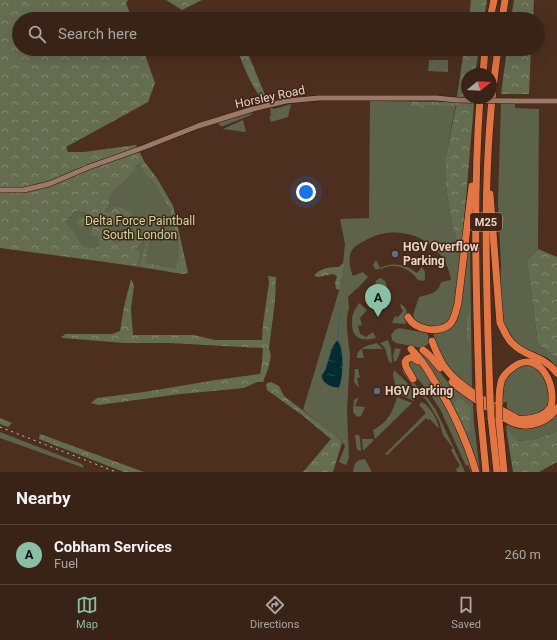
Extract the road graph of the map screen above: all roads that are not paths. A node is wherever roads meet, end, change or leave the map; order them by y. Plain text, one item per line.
1 (494, 0) edge
2 (505, 0) edge
3 (491, 12) edge
4 (503, 12) edge
5 (484, 56) edge
6 (497, 56) edge
7 (483, 68) edge
8 (557, 101) edge
9 (480, 104) edge
10 (477, 148) junction
11 (488, 175) junction
12 (0, 190) edge
13 (408, 317) dead end
14 (432, 341) dead end
15 (411, 349) dead end
16 (423, 350) dead end
17 (428, 371) junction
18 (557, 373) edge
19 (413, 379) dead end
20 (557, 408) edge
21 (476, 472) edge
22 (486, 472) edge
23 (497, 472) edge
24 (504, 472) edge

1 - 3 highway
2 - 4 highway
5 - 7 highway
6 - 11 highway, M25
8 - 12 street, Horsley Road, bridge
9 - 10 highway, M25
10 - 13 highway, M25
10 - 22 highway, M25, bridge
11 - 18 highway, M25
11 - 23 highway, M25, bridge
14 - 24 highway, bridge
15 - 17 highway
16 - 20 highway
17 - 19 highway
17 - 21 highway

